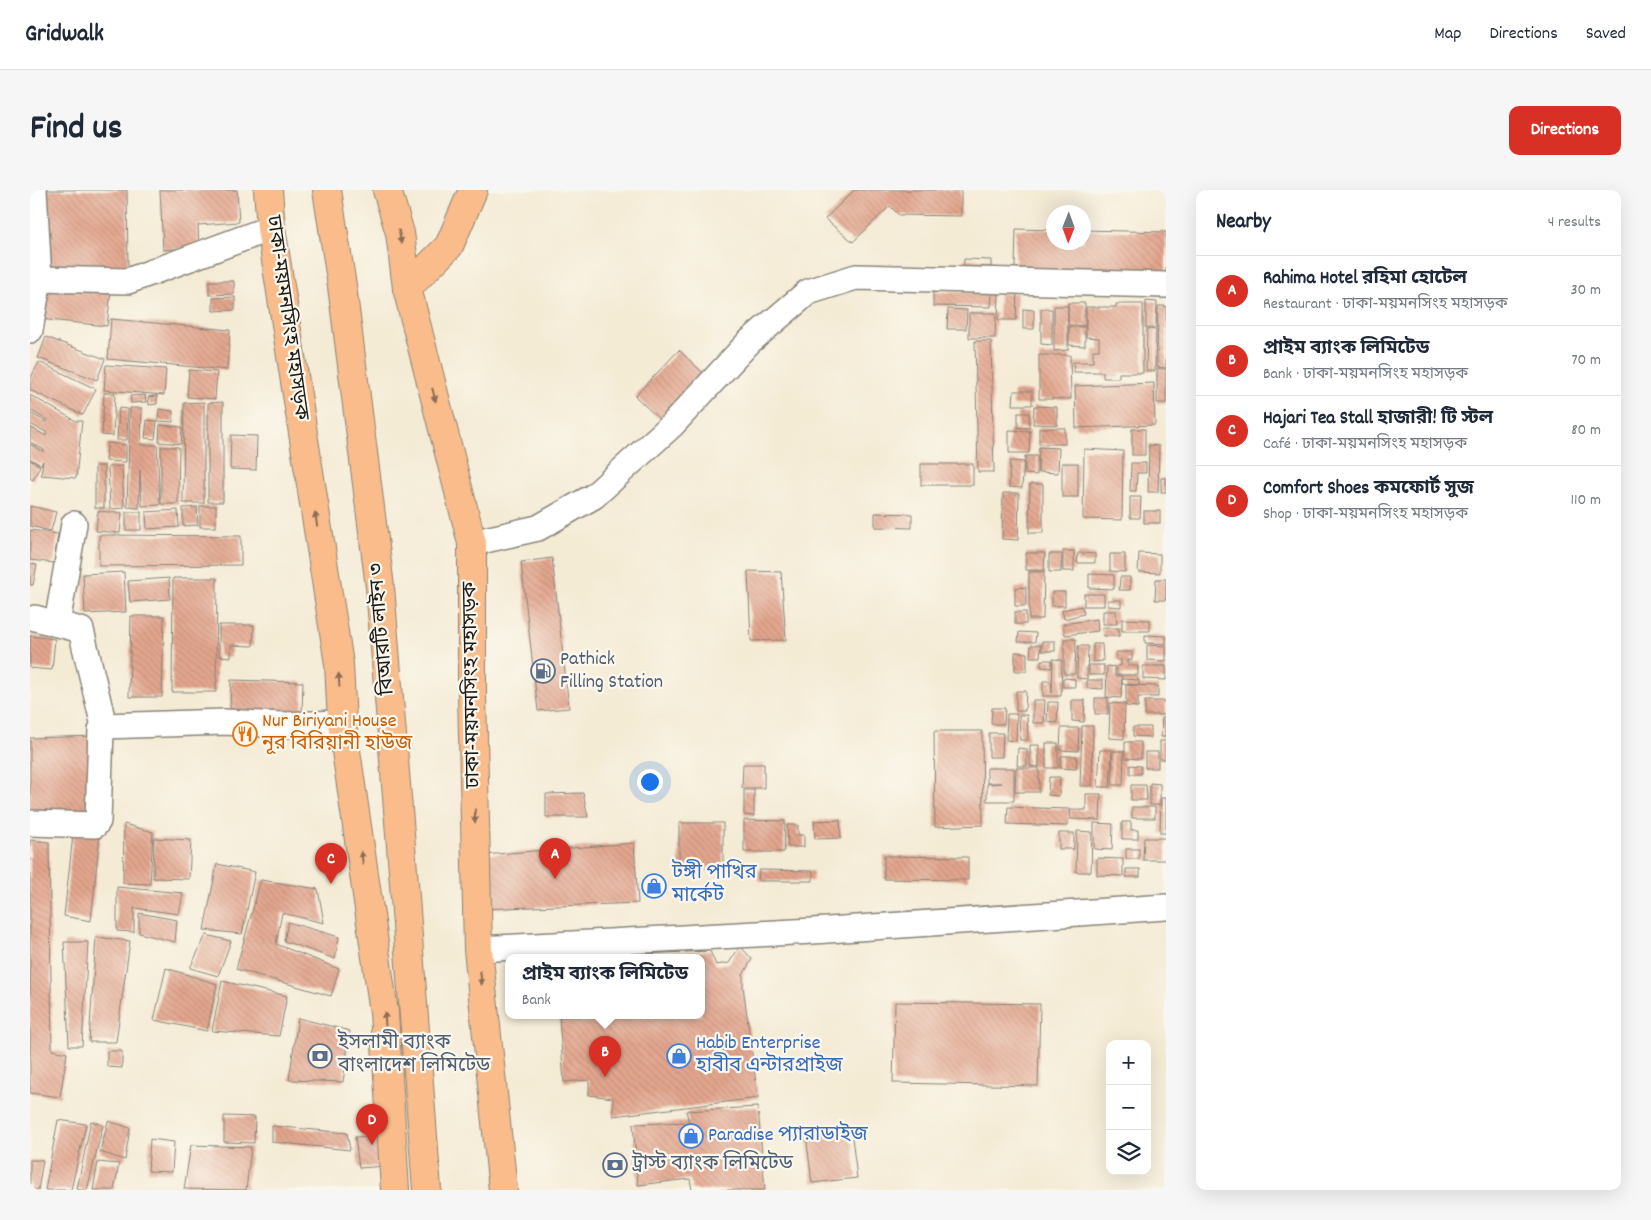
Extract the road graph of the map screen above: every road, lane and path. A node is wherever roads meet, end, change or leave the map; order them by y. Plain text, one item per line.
1 (34, 190) edge
2 (268, 190) edge
3 (327, 190) edge
4 (387, 190) edge
5 (473, 190) edge
6 (271, 228) junction
7 (39, 279) junction
8 (1166, 285) edge
9 (406, 288) junction
10 (30, 330) edge
11 (74, 524) dead end
12 (472, 543) junction
13 (342, 723) junction
14 (104, 726) junction
15 (30, 823) edge
16 (1166, 907) edge
17 (478, 949) junction
18 (395, 1190) edge
19 (427, 1190) edge
20 (503, 1190) edge

1 - 7 street
2 - 6 highway, ঢাকা-ময়মনসিংহ মহাসড়ক
3 - 19 highway, বিআরটি লাইন ৩
4 -> 9 highway, ঢাকা-ময়মনসিংহ মহাসড়ক
5 - 9 highway
6 - 7 street
13 -> 6 highway, ঢাকা-ময়মনসিংহ মহাসড়ক
7 - 10 street
8 - 12 street
9 -> 12 highway, ঢাকা-ময়মনসিংহ মহাসড়ক
11 - 14 street
12 -> 17 highway, ঢাকা-ময়মনসিংহ মহাসড়ক
13 - 14 street
18 -> 13 highway, ঢাকা-ময়মনসিংহ মহাসড়ক
14 - 15 street
16 - 17 street
17 -> 20 highway, ঢাকা-ময়মনসিংহ মহাসড়ক

